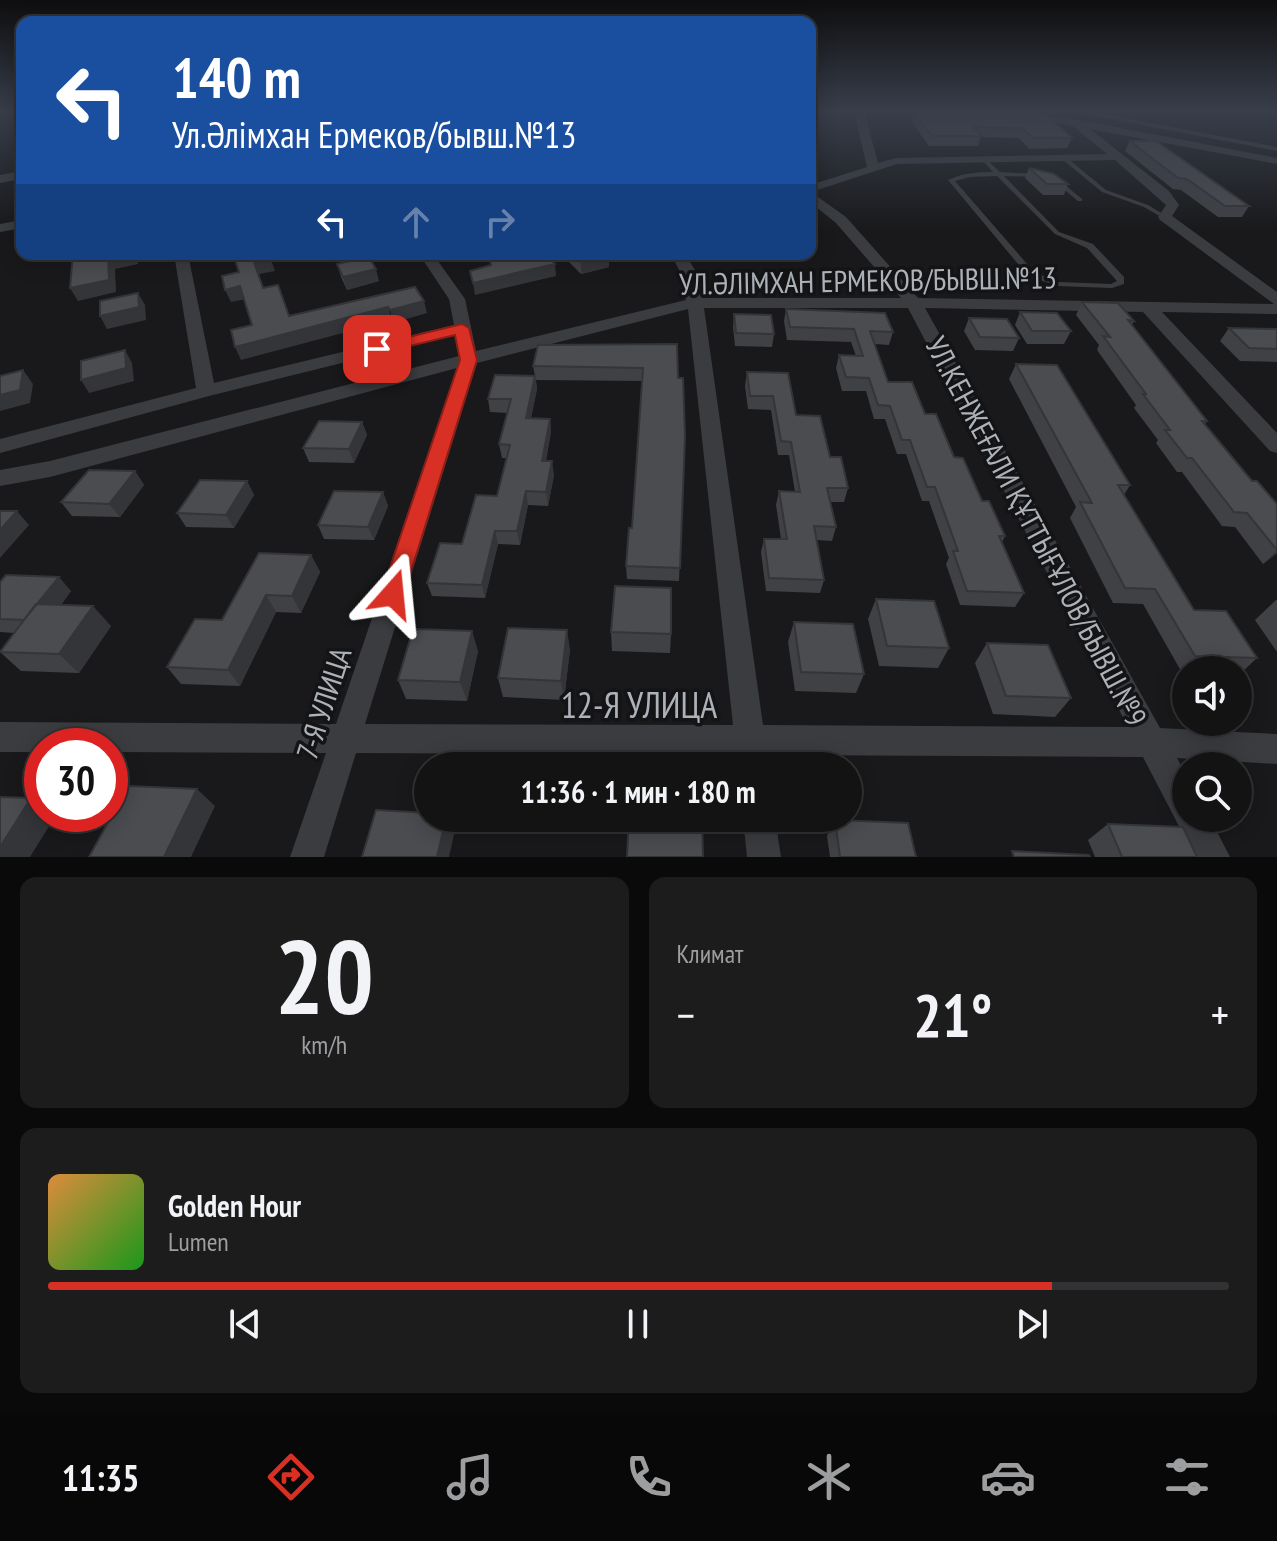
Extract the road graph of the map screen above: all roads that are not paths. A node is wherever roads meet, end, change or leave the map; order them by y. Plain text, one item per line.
1 (869, 151) edge
2 (1109, 151) edge
3 (1225, 151) edge
4 (1251, 156) junction
5 (1116, 157) junction
6 (1064, 158) junction
7 (984, 159) junction
8 (1277, 161) edge
9 (873, 168) junction
10 (1277, 173) edge
11 (1001, 176) junction
12 (816, 187) edge
13 (1080, 200) dead end
14 (816, 201) edge
15 (1165, 217) junction
16 (182, 260) edge
17 (430, 260) edge
18 (681, 260) edge
19 (1277, 300) edge
20 (695, 303) junction
21 (914, 303) junction
22 (1149, 308) junction
23 (1277, 309) edge
24 (462, 328) junction
25 (469, 360) junction
26 (206, 391) junction
27 (0, 446) edge
28 (1277, 446) edge
29 (0, 478) edge
30 (0, 737) edge
31 (345, 740) junction
32 (1152, 742) junction
33 (1277, 749) edge
34 (694, 752) edge
35 (752, 752) edge
36 (819, 752) edge
37 (1172, 780) edge
38 (761, 832) edge
39 (1200, 832) edge
40 (307, 857) edge
41 (764, 857) edge
42 (1213, 857) edge

1 - 9 street
2 - 5 street
3 - 4 street
4 - 8 street
4 - 10 street
5 - 6 street
5 - 15 street
6 - 7 street
6 - 15 lane
7 - 9 street
7 - 11 lane
9 - 12 street
11 - 11 lane
11 - 13 lane
14 - 21 street, УЛ.КЕНЖЕҒАЛИ ҚҰТТЫҒҰЛОВ/БЫВШ.№9
15 - 19 street
16 - 26 street
17 - 24 street
18 - 20 street
20 - 21 street, УЛ.ӘЛІМХАН ЕРМЕКОВ/БЫВШ.№13
20 - 25 street, УЛ.ӘЛІМХАН ЕРМЕКОВ/БЫВШ.№13
20 - 35 street
21 - 22 street, УЛ.ӘЛІМХАН ЕРМЕКОВ/БЫВШ.№13
21 - 32 street, УЛ.КЕНЖЕҒАЛИ ҚҰТТЫҒҰЛОВ/БЫВШ.№9
22 - 23 street, УЛ.ӘЛІМХАН ЕРМЕКОВ/БЫВШ.№13
22 - 28 street
24 - 25 street
24 - 26 street
25 - 29 street, УЛ.ӘЛІМХАН ЕРМЕКОВ/БЫВШ.№13
25 - 31 street, 7-Я УЛИЦА
26 - 27 street
30 - 31 street, 12-Я УЛИЦА
31 - 34 street, 12-Я УЛИЦА
31 - 40 street, 7-Я УЛИЦА
32 - 33 street, 12-Я УЛИЦА
32 - 36 street, 12-Я УЛИЦА
32 - 37 street, УЛ.КЕНЖЕҒАЛИ ҚҰТТЫҒҰЛОВ/БЫВШ.№9
38 - 41 street
39 - 42 street

